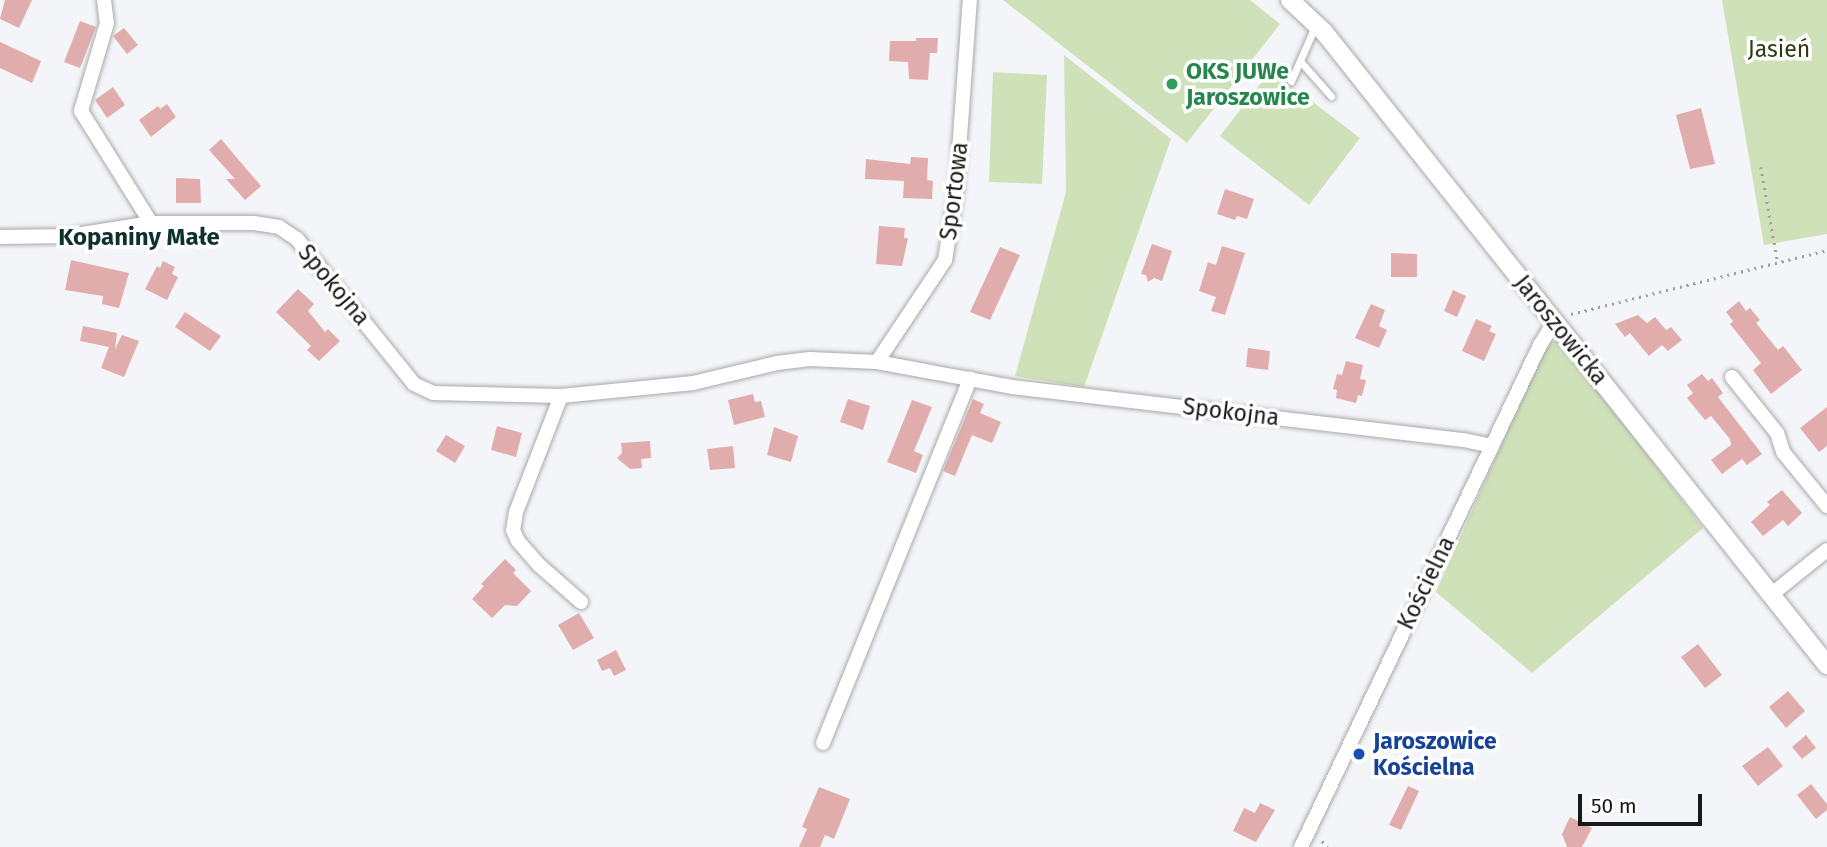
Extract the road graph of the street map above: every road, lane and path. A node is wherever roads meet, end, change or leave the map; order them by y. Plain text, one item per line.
1 (104, 0) edge
2 (970, 0) edge
3 (1290, 0) edge
4 (1316, 24) junction
5 (1300, 61) junction
6 (1291, 81) dead end
7 (1331, 96) dead end
8 (1761, 167) dead end
9 (151, 223) junction
10 (0, 237) edge
11 (1827, 250) edge
12 (1778, 262) junction
13 (1555, 321) junction
14 (877, 362) junction
15 (1732, 377) dead end
16 (970, 379) junction
17 (561, 396) junction
18 (1492, 446) junction
19 (1827, 506) edge
20 (1827, 550) edge
21 (1772, 594) junction
22 (581, 602) dead end
23 (1827, 665) edge
24 (823, 743) dead end
25 (1305, 845) edge

1 - 9 street
2 - 14 street, Sportowa
3 - 4 street, Jaroszowicka
4 - 5 lane
4 - 13 street, Jaroszowicka
5 - 6 lane
5 - 7 lane
8 - 12 path
9 - 10 street, Spokojna
9 - 17 street, Spokojna
11 - 12 path
12 - 13 path
13 - 18 street, Kościelna
13 - 21 street, Jaroszowicka
14 - 16 street, Spokojna
14 - 17 street, Spokojna
15 - 19 street
16 - 18 street, Spokojna
16 - 24 street
17 - 22 street
18 - 25 street, Kościelna
20 - 21 street
21 - 23 street, Jaroszowicka

